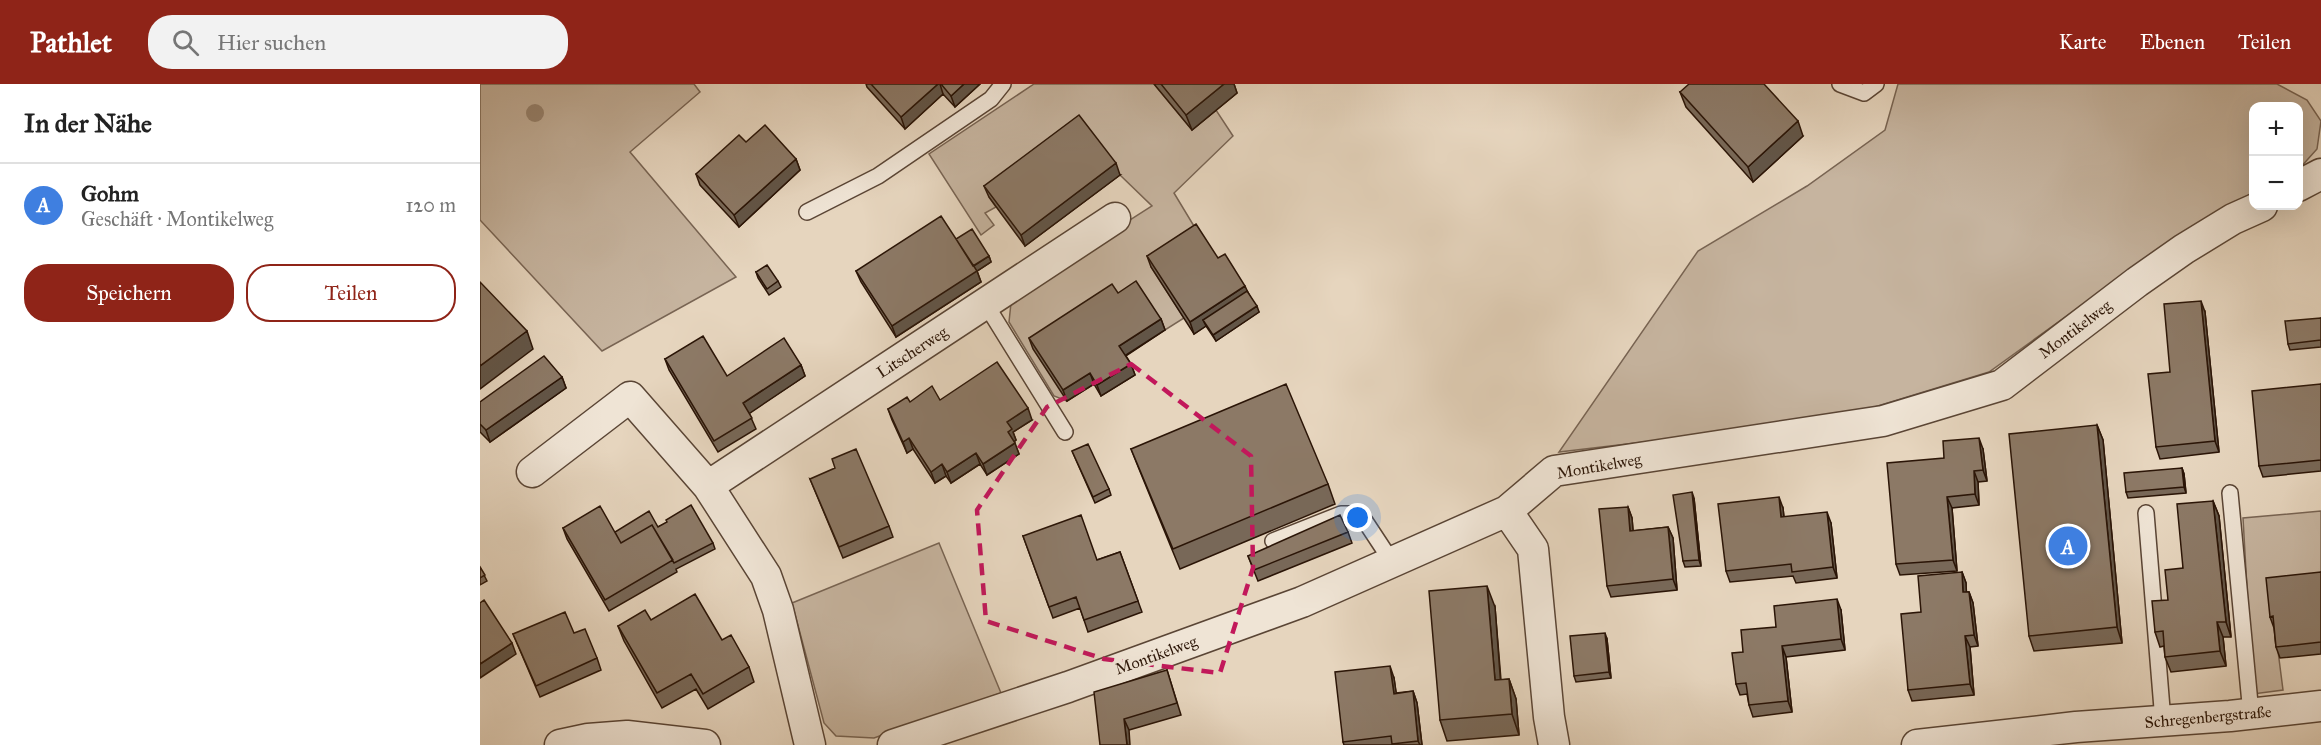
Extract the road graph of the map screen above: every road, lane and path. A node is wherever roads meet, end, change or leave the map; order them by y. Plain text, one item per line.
1 (1003, 84) edge
2 (1840, 84) edge
3 (1876, 84) edge
4 (2321, 174) edge
5 (2303, 183) edge
6 (2253, 210) edge
7 (807, 212) dead end
8 (1115, 218) dead end
9 (986, 303) junction
10 (1065, 432) dead end
11 (532, 472) dead end
12 (708, 486) junction
13 (2230, 493) dead end
14 (1507, 511) junction
15 (2146, 513) dead end
16 (1273, 540) edge
17 (1392, 562) junction
18 (2321, 706) edge
19 (2251, 714) junction
20 (2163, 721) junction
21 (560, 745) edge
22 (705, 745) edge
23 (810, 745) edge
24 (893, 745) edge
25 (1554, 745) edge
26 (1917, 745) edge

1 - 7 lane
2 - 3 lane
4 - 5 street
6 - 14 street, Montikelweg
8 - 9 street, Litscherweg
9 - 10 lane
9 - 12 street, Litscherweg
11 - 12 street
12 - 23 street
13 - 19 lane
14 - 17 street, Montikelweg
14 - 25 street
15 - 20 lane
16 - 17 lane
17 - 24 street, Montikelweg
18 - 19 street, Schregenbergstraße
19 - 20 street, Schregenbergstraße
20 - 26 street, Schregenbergstraße
21 - 22 street

